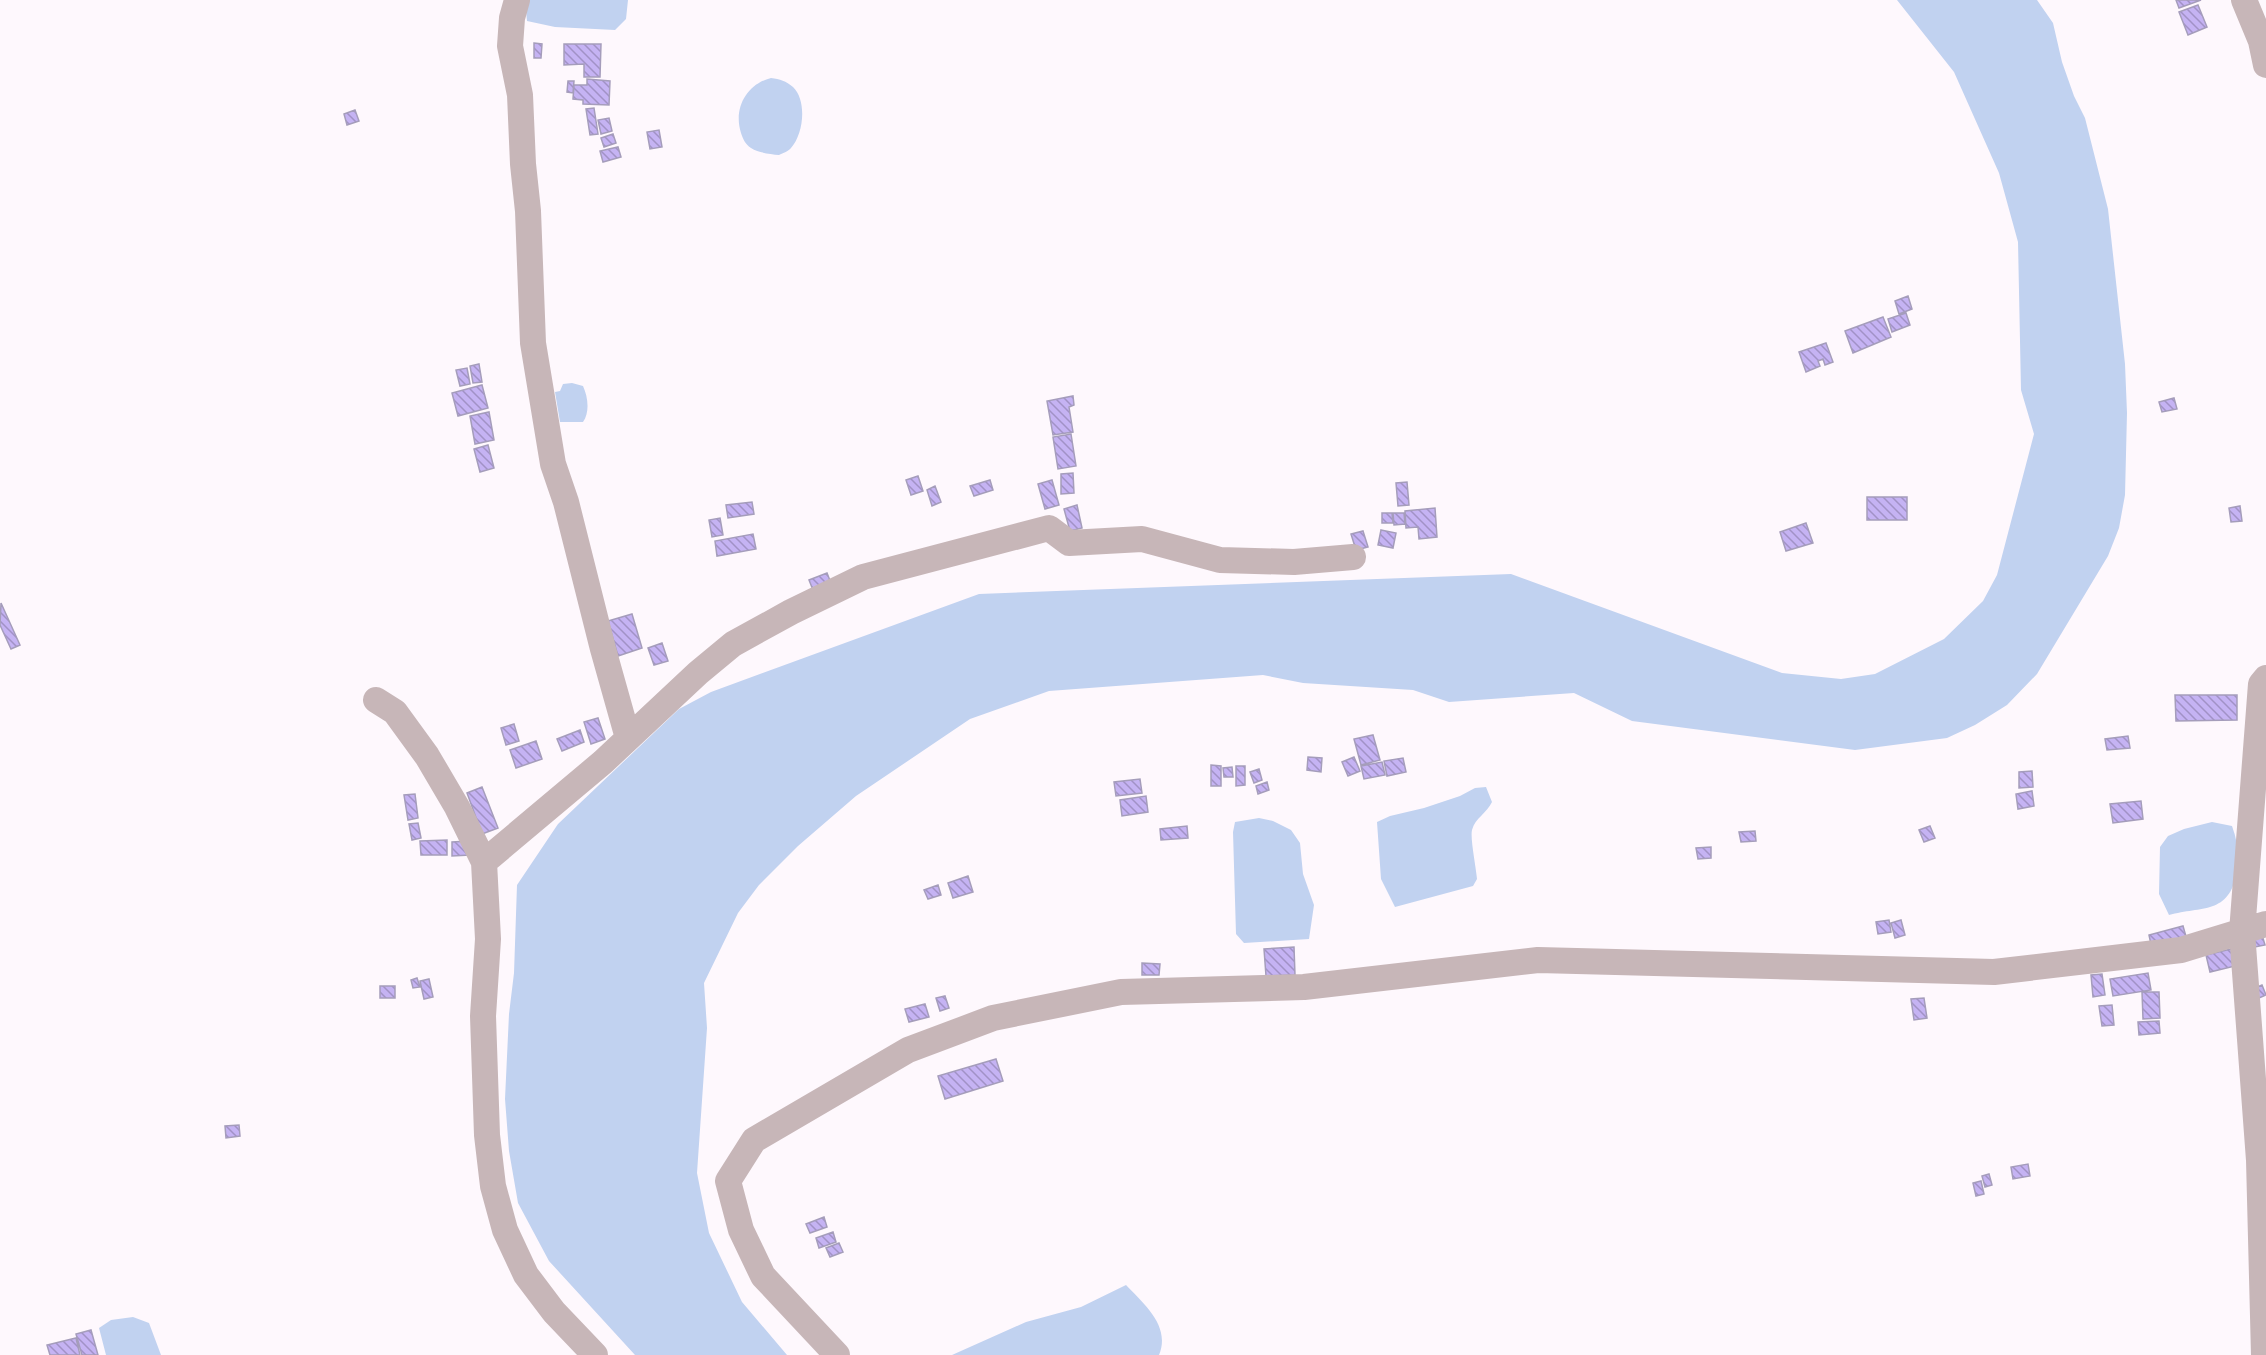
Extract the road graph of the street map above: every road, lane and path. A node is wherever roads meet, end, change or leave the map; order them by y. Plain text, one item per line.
1 (517, 0) edge
2 (2244, 0) edge
3 (2266, 65) edge
4 (1353, 557) dead end
5 (2266, 678) edge
6 (376, 700) dead end
7 (628, 738) junction
8 (484, 862) junction
9 (2254, 928) edge
10 (595, 1355) edge
11 (837, 1355) edge
12 (2264, 1355) edge

1 - 7 street
2 - 3 street
4 - 7 street
5 - 9 street
6 - 8 street
7 - 8 street
8 - 10 street
9 - 11 street
9 - 12 street

